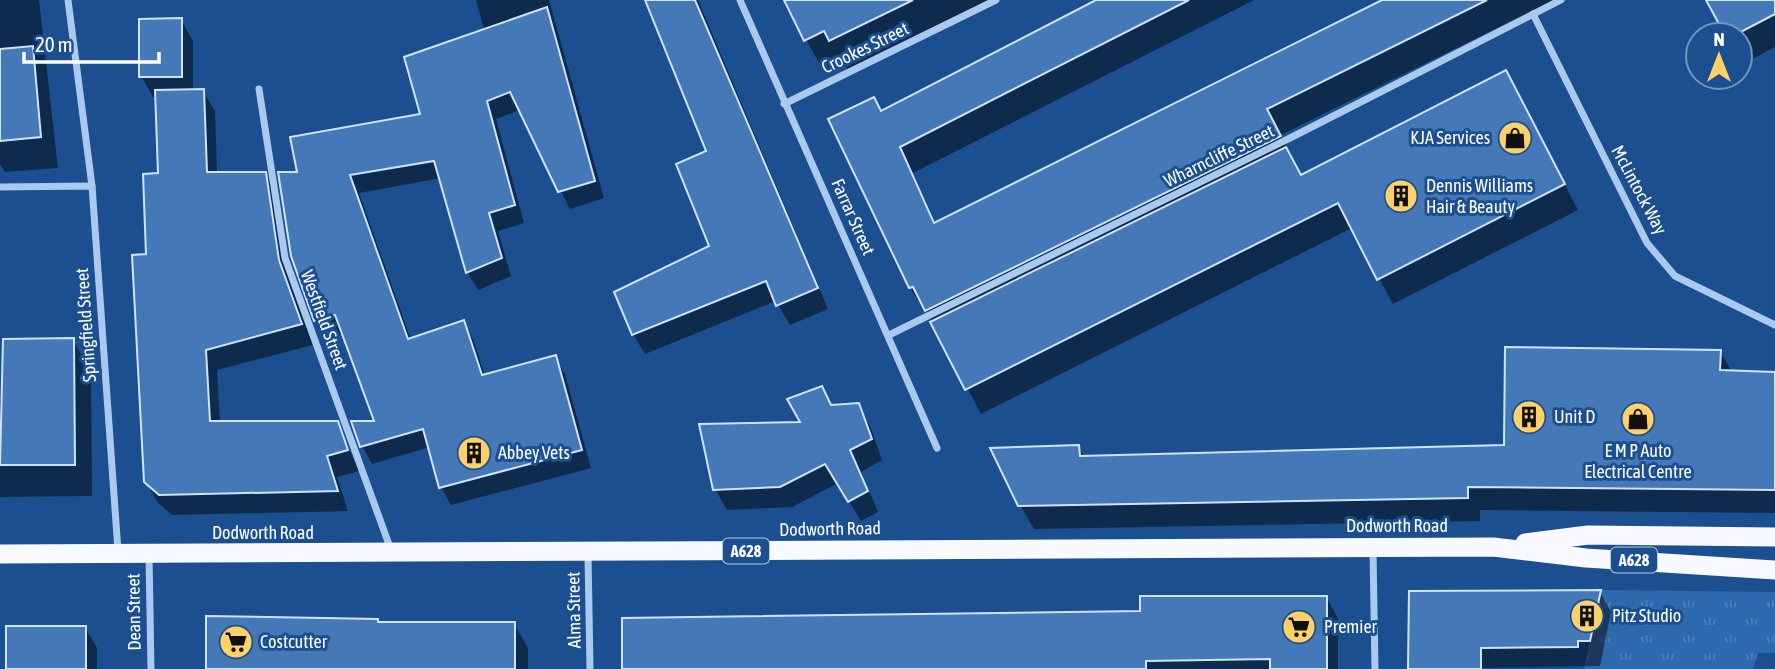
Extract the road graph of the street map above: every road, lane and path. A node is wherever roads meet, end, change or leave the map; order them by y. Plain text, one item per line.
1 (68, 0) edge
2 (740, 0) edge
3 (996, 0) edge
4 (1561, 0) edge
5 (1533, 14) junction
6 (259, 89) dead end
7 (784, 104) junction
8 (92, 186) junction
9 (0, 187) edge
10 (1775, 325) edge
11 (889, 335) junction
12 (936, 448) dead end
13 (1775, 537) edge
14 (1372, 546) junction
15 (1493, 547) junction
16 (588, 551) junction
17 (392, 553) junction
18 (0, 554) edge
19 (118, 555) junction
20 (149, 555) junction
21 (1775, 570) edge
22 (151, 669) edge
23 (590, 669) edge
24 (1375, 669) edge

1 - 8 street, Springfield Street
2 - 7 street, Farrar Street
3 - 7 street, Crookes Street
4 - 5 street, Wharncliffe Street
5 - 10 street, McLintock Way
5 - 11 street, Wharncliffe Street
6 - 17 street, Westfield Street
7 - 11 street, Farrar Street
8 - 9 street
8 - 19 street, Springfield Street
11 - 12 street, Farrar Street
13 - 15 highway, Dodworth Road / A628
14 - 15 highway, Dodworth Road / A628
14 - 16 highway, Dodworth Road / A628
14 - 24 street
15 - 21 highway, Dodworth Road / A628
16 - 17 highway, Dodworth Road / A628
16 - 23 street, Alma Street
17 - 20 highway, Dodworth Road / A628
18 - 19 highway, Dodworth Road / A628
19 - 20 highway, Dodworth Road / A628
20 - 22 street, Dean Street

